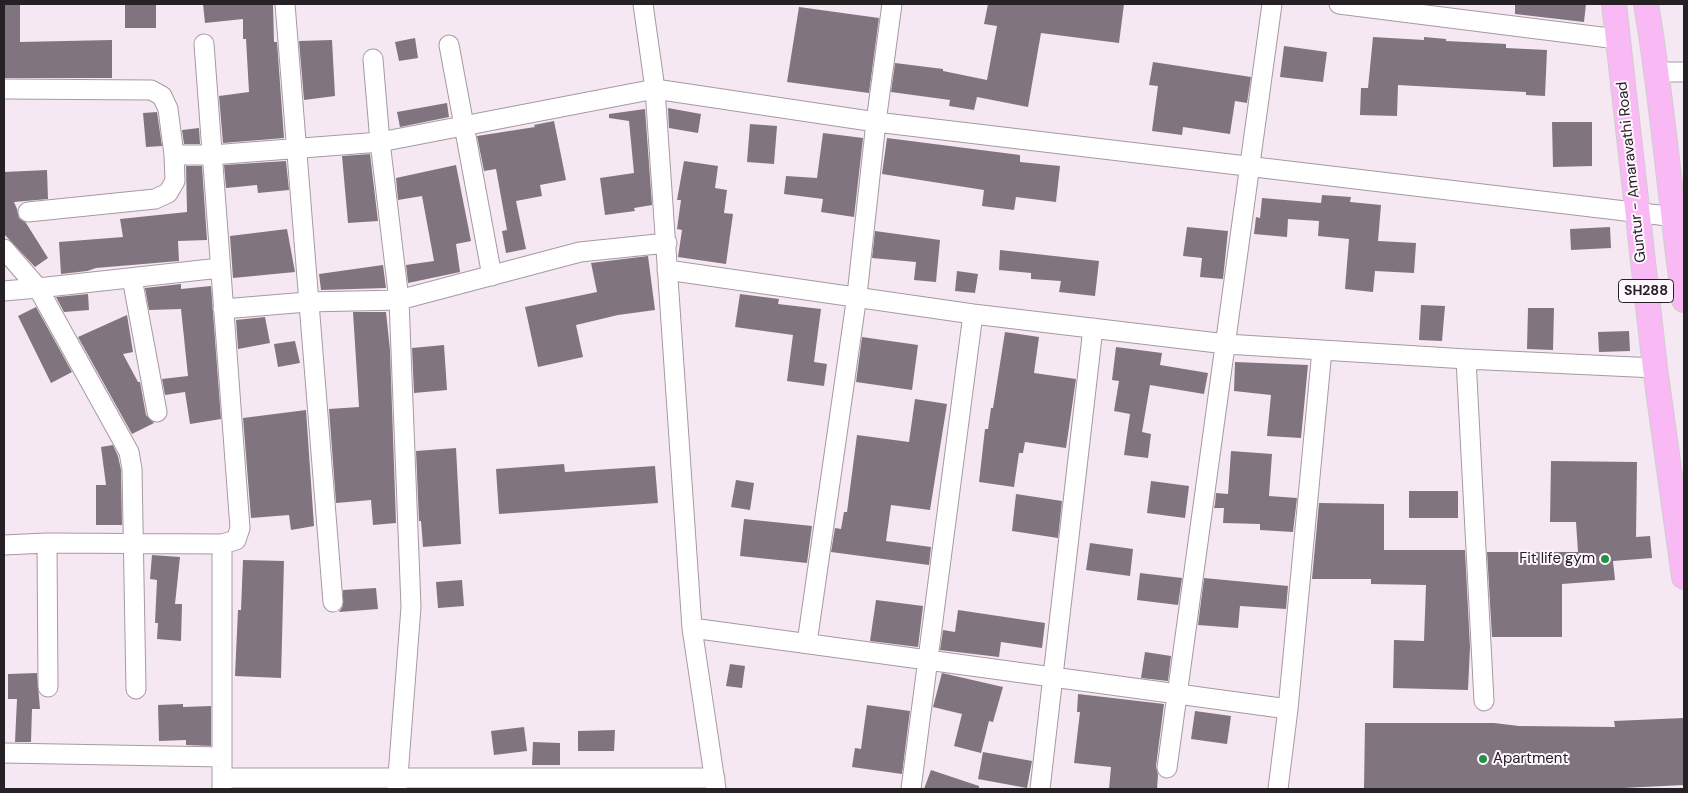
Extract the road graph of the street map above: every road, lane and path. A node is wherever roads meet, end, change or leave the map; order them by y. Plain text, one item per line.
1 (285, 4) edge
2 (643, 4) edge
3 (892, 4) edge
4 (1272, 4) edge
5 (1339, 4) edge
6 (1614, 4) edge
7 (1646, 4) edge
8 (1617, 39) junction
9 (204, 44) dead end
10 (449, 46) dead end
11 (373, 59) dead end
12 (1658, 72) junction
13 (1684, 72) edge
14 (4, 88) edge
15 (655, 89) junction
16 (876, 122) junction
17 (463, 126) junction
18 (380, 142) junction
19 (296, 147) junction
20 (174, 155) junction
21 (212, 155) junction
22 (1250, 168) junction
23 (28, 212) dead end
24 (1637, 214) junction
25 (1679, 218) edge
26 (666, 243) junction
27 (4, 249) edge
28 (220, 268) junction
29 (667, 270) junction
30 (492, 276) junction
31 (132, 278) junction
32 (38, 288) junction
33 (4, 291) edge
34 (857, 295) junction
35 (399, 300) junction
36 (1684, 300) edge
37 (307, 302) junction
38 (223, 309) junction
39 (973, 314) junction
40 (1093, 328) junction
41 (1226, 344) junction
42 (1322, 350) junction
43 (1466, 359) junction
44 (1655, 368) junction
45 (157, 412) dead end
46 (48, 543) junction
47 (133, 544) junction
48 (222, 544) junction
49 (4, 546) edge
50 (1684, 577) edge
51 (333, 602) dead end
52 (692, 628) junction
53 (807, 643) junction
54 (928, 659) junction
55 (1053, 676) junction
56 (48, 687) dead end
57 (136, 689) dead end
58 (1176, 695) junction
59 (1484, 701) dead end
60 (1288, 709) junction
61 (4, 753) edge
62 (222, 757) junction
63 (1167, 768) dead end
64 (222, 784) edge
65 (294, 784) edge
66 (397, 784) edge
67 (716, 784) edge
68 (911, 789) edge
69 (1040, 789) edge
70 (1278, 789) edge

1 - 19 street
2 - 15 street
3 - 16 street
4 - 22 street
5 - 8 street
6 - 8 main road, Guntur - Amaravathi Road / SH288
7 - 12 main road, SH288
8 - 24 main road, Guntur - Amaravathi Road / SH288
9 - 21 street
10 - 17 street
11 - 18 street
12 - 13 street
12 - 25 main road, SH288
14 - 20 street
15 - 16 street
15 - 17 street
15 - 26 street
16 - 22 street
16 - 34 street
17 - 18 street
17 - 30 street
18 - 19 street
18 - 35 street
19 - 21 street
19 - 37 street
20 - 21 street
20 - 23 street
21 - 28 street
22 - 24 street
22 - 41 street
24 - 25 street
24 - 44 main road, Guntur - Amaravathi Road / SH288
25 - 36 main road, SH288
26 - 29 street
26 - 30 street
27 - 32 street
28 - 31 street
28 - 38 street
29 - 34 street
29 - 52 street
30 - 35 street
31 - 32 street
31 - 45 street
32 - 33 street
32 - 47 street
34 - 39 street
34 - 53 street
35 - 37 street
35 - 66 street
37 - 38 street
37 - 51 street
38 - 48 street
39 - 40 street
39 - 54 street
40 - 41 street
40 - 55 street
41 - 42 street
41 - 58 street
42 - 43 street
42 - 60 street
43 - 44 street
43 - 59 street
44 - 50 main road, Guntur - Amaravathi Road / SH288
46 - 47 street
46 - 49 street
46 - 56 street
47 - 48 street
47 - 57 street
48 - 62 street
52 - 53 street
52 - 67 street
53 - 54 street
54 - 55 street
54 - 68 street
55 - 58 street
55 - 69 street
58 - 60 street
58 - 63 street
60 - 70 street
61 - 62 street
62 - 64 street
64 - 65 street
65 - 66 street
66 - 67 street

